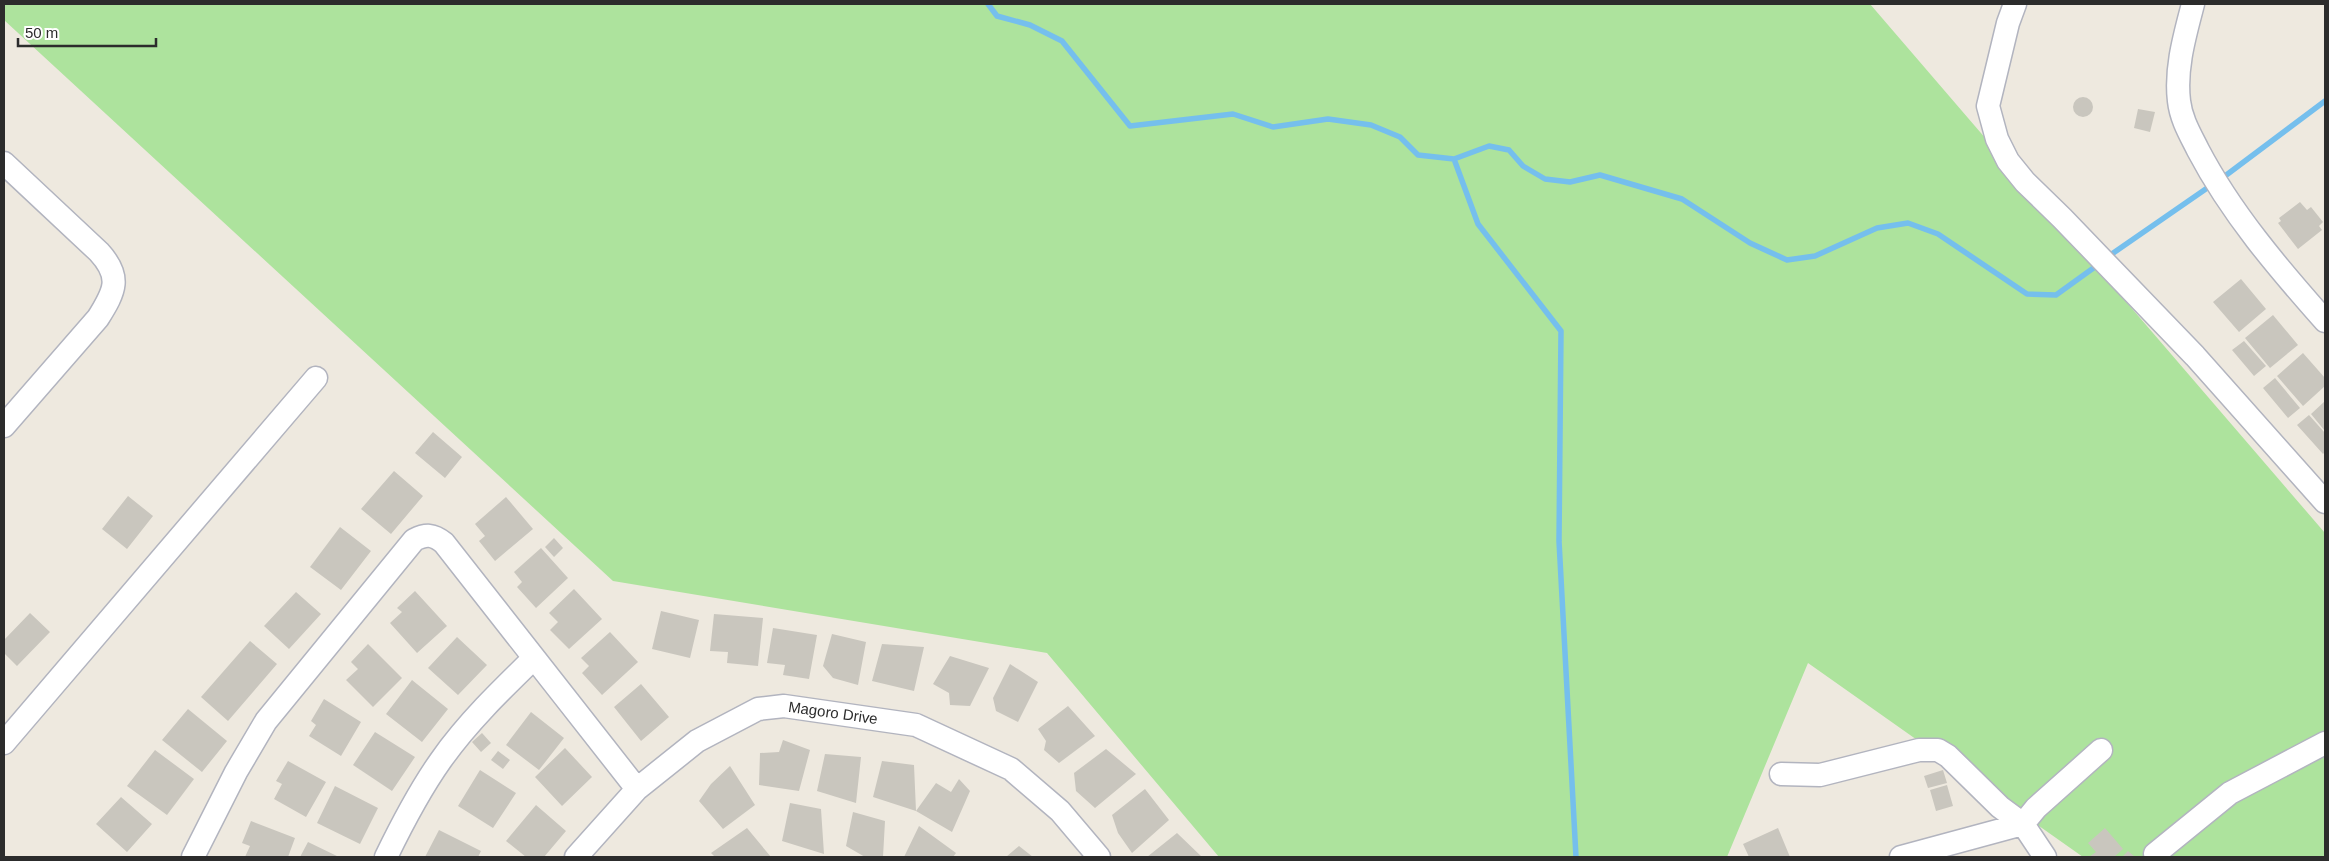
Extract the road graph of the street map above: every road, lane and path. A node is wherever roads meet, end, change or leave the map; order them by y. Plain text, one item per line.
1 (2015, 4) edge
2 (2193, 4) edge
3 (4, 163) edge
4 (2325, 321) edge
5 (316, 378) dead end
6 (4, 426) edge
7 (2325, 502) edge
8 (534, 658) junction
9 (4, 743) edge
10 (2325, 743) edge
11 (2100, 750) dead end
12 (1781, 774) dead end
13 (637, 789) junction
14 (2023, 824) junction
15 (2155, 854) dead end
16 (193, 857) edge
17 (386, 857) edge
18 (576, 857) edge
19 (1099, 857) edge
20 (1901, 857) edge
21 (2046, 857) edge

1 - 7 street
2 - 4 street
3 - 6 street
5 - 9 street
8 - 13 street
8 - 16 street
8 - 17 street
10 - 15 street
11 - 14 street
12 - 14 street
13 - 18 street, Magoro Drive
13 - 19 street, Magoro Drive
14 - 20 street
14 - 21 street

